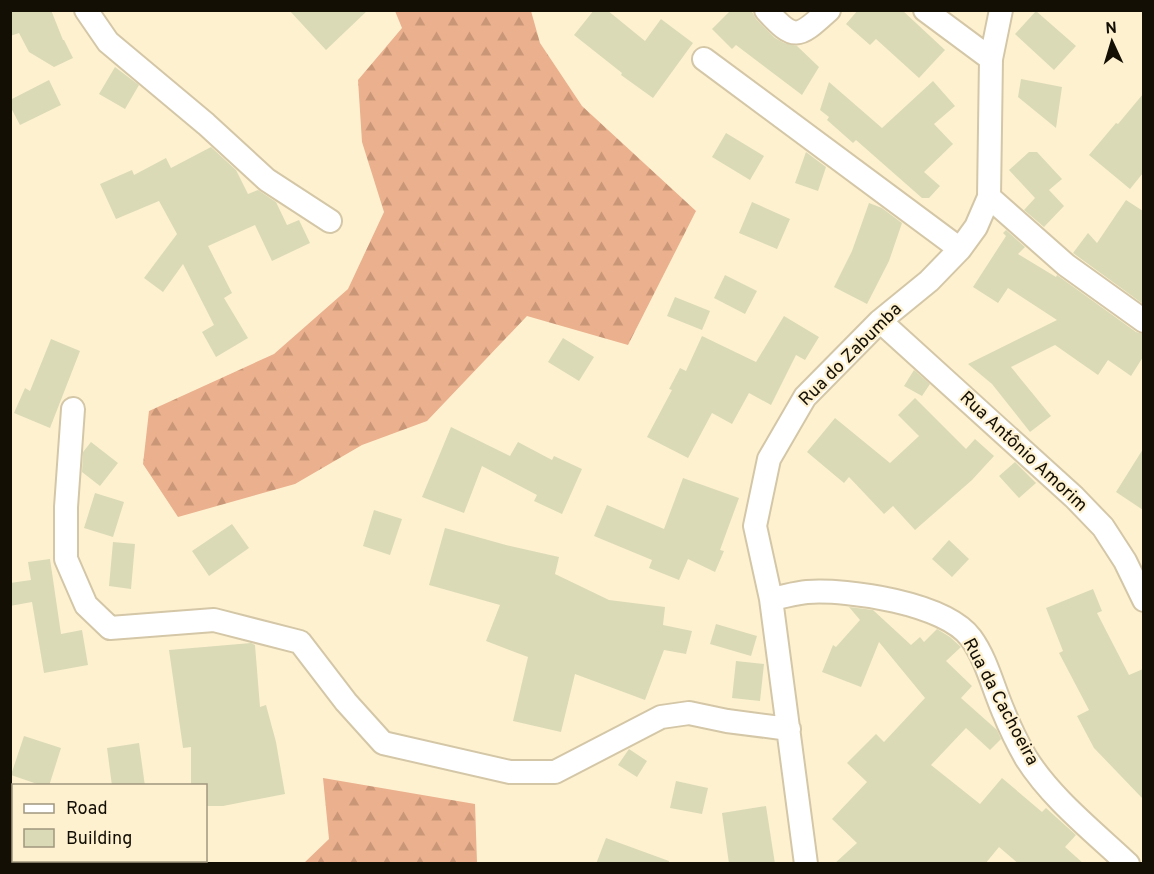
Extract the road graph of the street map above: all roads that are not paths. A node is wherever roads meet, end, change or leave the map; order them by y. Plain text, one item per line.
1 (86, 10) edge
2 (766, 10) edge
3 (829, 10) edge
4 (925, 10) edge
5 (1001, 10) edge
6 (704, 59) dead end
7 (991, 59) junction
8 (989, 197) junction
9 (330, 221) dead end
10 (960, 249) junction
11 (880, 321) junction
12 (1143, 321) edge
13 (73, 409) dead end
14 (1134, 556) edge
15 (771, 599) junction
16 (1143, 600) edge
17 (789, 729) junction
18 (806, 864) edge
19 (1128, 864) edge

1 - 9 street
2 - 3 street
4 - 7 street
5 - 7 street, Rua do Zabumba
6 - 10 street
7 - 8 street, Rua do Zabumba
8 - 10 street, Rua do Zabumba
8 - 12 street
10 - 11 street, Rua do Zabumba
11 - 14 street, Rua Antônio Amorim
11 - 15 street, Rua do Zabumba
13 - 17 street
14 - 16 street, Rua Antônio Amorim
15 - 17 street, Rua do Zabumba
15 - 19 street, Rua da Cachoeira
17 - 18 street, Rua do Zabumba

